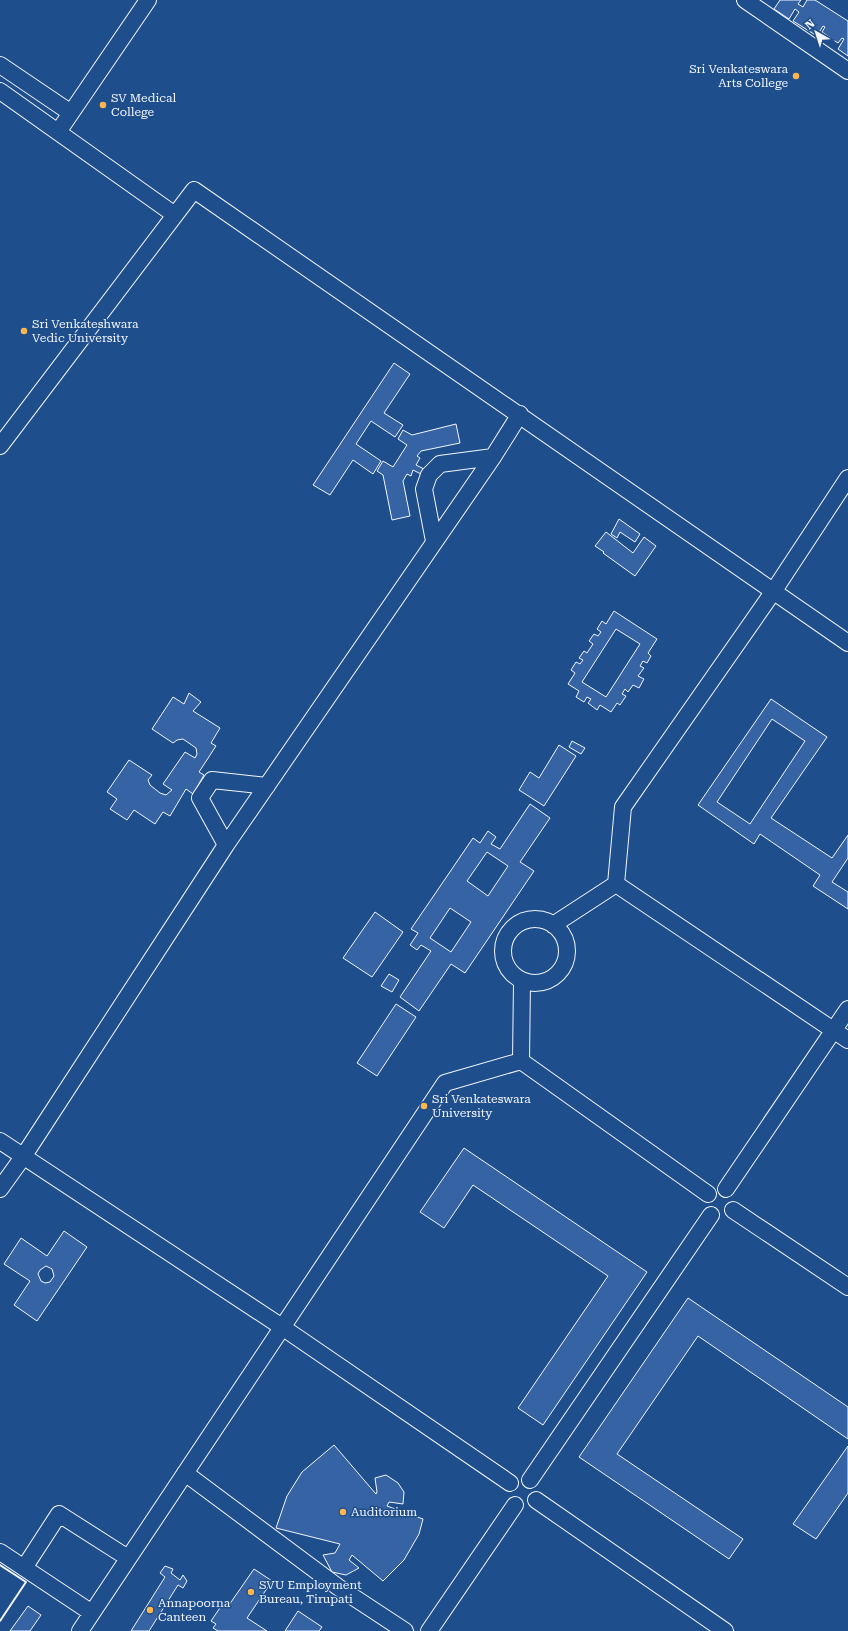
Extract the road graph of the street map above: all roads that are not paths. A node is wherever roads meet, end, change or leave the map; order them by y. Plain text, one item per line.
1 (148, 0) edge
2 (745, 0) edge
3 (0, 64) edge
4 (848, 71) edge
5 (0, 91) edge
6 (71, 113) junction
7 (58, 132) junction
8 (175, 215) junction
9 (520, 414) junction
10 (0, 446) edge
11 (492, 457) junction
12 (848, 478) edge
13 (434, 541) junction
14 (772, 592) junction
15 (848, 643) edge
16 (267, 786) junction
17 (226, 845) junction
18 (616, 884) junction
19 (553, 925) junction
20 (522, 981) junction
21 (848, 1009) edge
22 (833, 1030) junction
23 (848, 1040) edge
24 (521, 1061) junction
25 (0, 1141) edge
26 (23, 1157) junction
27 (0, 1189) edge
28 (726, 1189) junction
29 (708, 1194) junction
30 (733, 1210) junction
31 (711, 1215) junction
32 (848, 1287) edge
33 (282, 1327) junction
34 (185, 1474) junction
35 (530, 1480) junction
36 (510, 1483) junction
37 (536, 1500) junction
38 (515, 1505) junction
39 (0, 1552) edge
40 (128, 1558) junction
41 (24, 1568) junction
42 (92, 1613) junction
43 (80, 1631) edge
44 (405, 1631) edge
45 (429, 1631) edge
46 (724, 1631) edge

1 - 6 street
2 - 4 street
3 - 6 street
5 - 7 street
6 - 7 street
7 - 8 street
8 - 9 street
8 - 10 street
9 - 11 street
9 - 14 street
11 - 13 street
11 - 13 street
12 - 14 street
13 - 16 street
14 - 15 street
14 - 18 street
16 - 17 street
16 - 17 street
17 - 26 street
18 - 19 street
18 - 22 street
19 - 20 street
19 - 20 street
20 - 24 street
21 - 22 street
22 - 23 street
22 - 28 street
24 - 29 street
24 - 33 street
25 - 26 street
26 - 27 street
26 - 33 street
28 - 29 street
28 - 30 street
29 - 31 street
30 - 31 street
30 - 32 street
31 - 35 street
33 - 34 street
33 - 36 street
34 - 40 street
34 - 44 street
35 - 36 street
35 - 37 street
36 - 38 street
37 - 38 street
37 - 46 street
38 - 45 street
39 - 41 street
40 - 41 street
40 - 42 street
41 - 42 street
42 - 43 street

